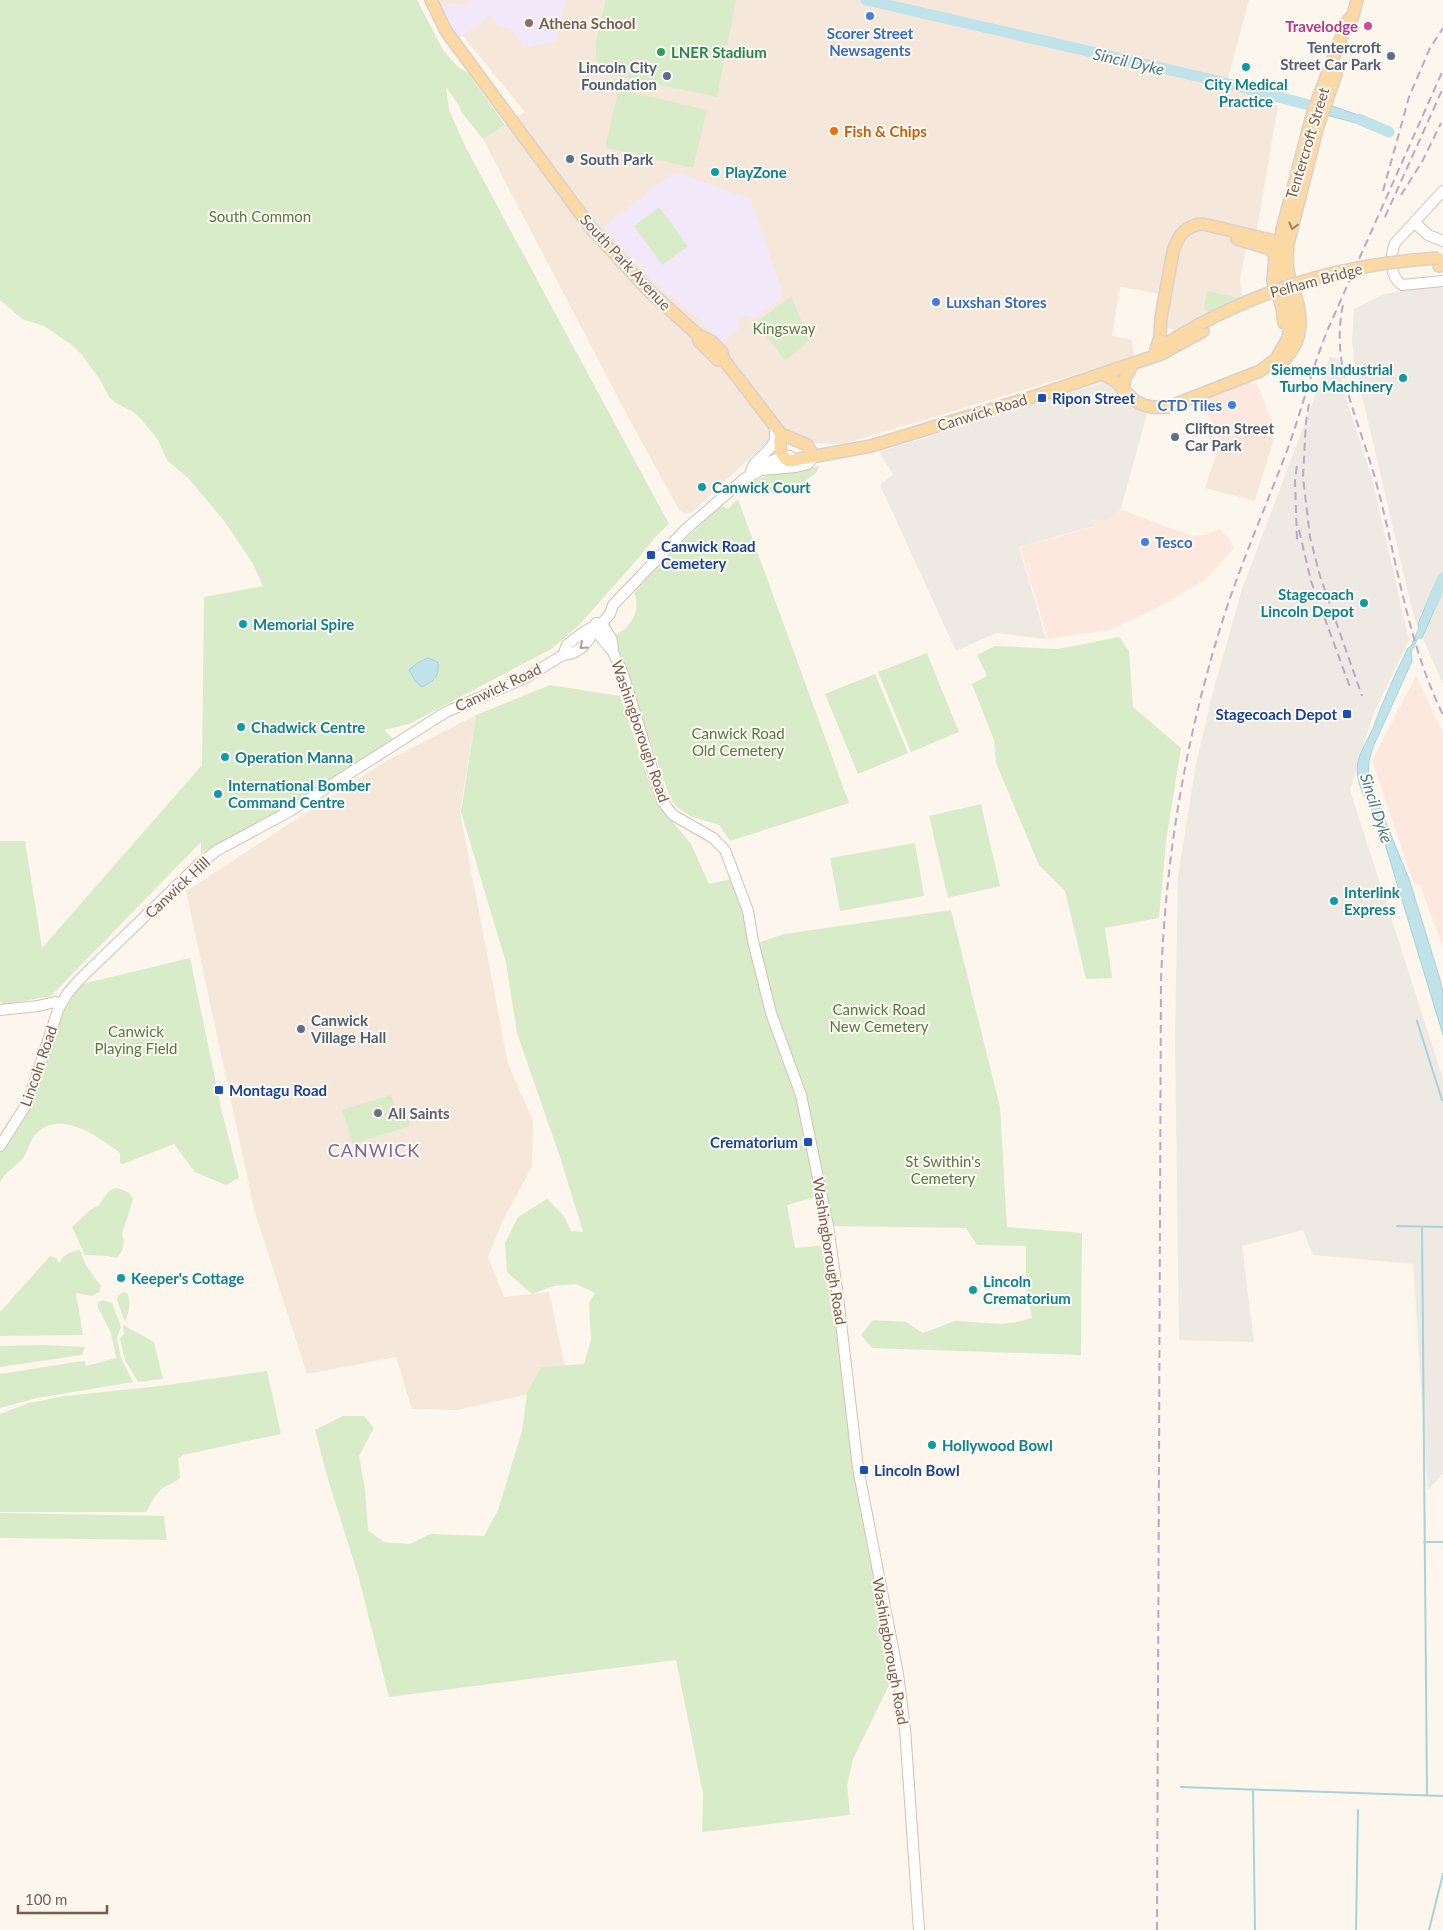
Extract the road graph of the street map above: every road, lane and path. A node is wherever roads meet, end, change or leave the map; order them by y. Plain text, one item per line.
1 (431, 0) edge
2 (1357, 0) edge
3 (1443, 191) edge
4 (1414, 222) junction
5 (1443, 241) edge
6 (1281, 248) junction
7 (1441, 262) edge
8 (1443, 281) edge
9 (1162, 322) junction
10 (1202, 328) junction
11 (1183, 333) junction
12 (1156, 349) junction
13 (1147, 357) junction
14 (1132, 364) junction
15 (1260, 371) junction
16 (1101, 374) junction
17 (1123, 391) junction
18 (778, 430) junction
19 (814, 456) junction
20 (786, 458) junction
21 (777, 468) junction
22 (761, 470) junction
23 (749, 476) junction
24 (595, 627) junction
25 (396, 745) joint
26 (0, 1010) edge
27 (59, 1010) junction
28 (0, 1146) edge
29 (919, 1930) edge

1 - 18 main road, South Park Avenue
2 - 6 main road, Tentercroft Street
3 - 4 main road
4 - 5 main road
4 - 8 main road
6 - 9 main road
6 - 15 main road
6 - 15 main road
7 - 10 main road, Pelham Bridge, bridge
9 - 11 main road
9 - 12 main road
10 - 11 main road, Canwick Road
10 - 13 main road, Canwick Road
11 - 12 main road, Canwick Road
12 - 13 main road, Canwick Road
13 - 14 main road, Canwick Road
14 - 16 main road, Canwick Road
14 - 17 main road
15 - 17 main road
16 - 17 main road
16 - 19 main road, Canwick Road
18 - 19 main road
18 - 20 main road
18 - 23 main road
19 - 20 main road
19 - 21 main road, Canwick Road
20 - 21 main road
20 - 22 main road, Canwick Road
21 - 22 main road, Canwick Road
22 - 23 main road, Canwick Road
23 - 24 main road, Canwick Road
24 - 25 main road, Canwick Road
24 - 29 main road, Washingborough Road
25 - 27 main road, Canwick Hill
26 - 27 main road
27 - 28 main road, Lincoln Road

